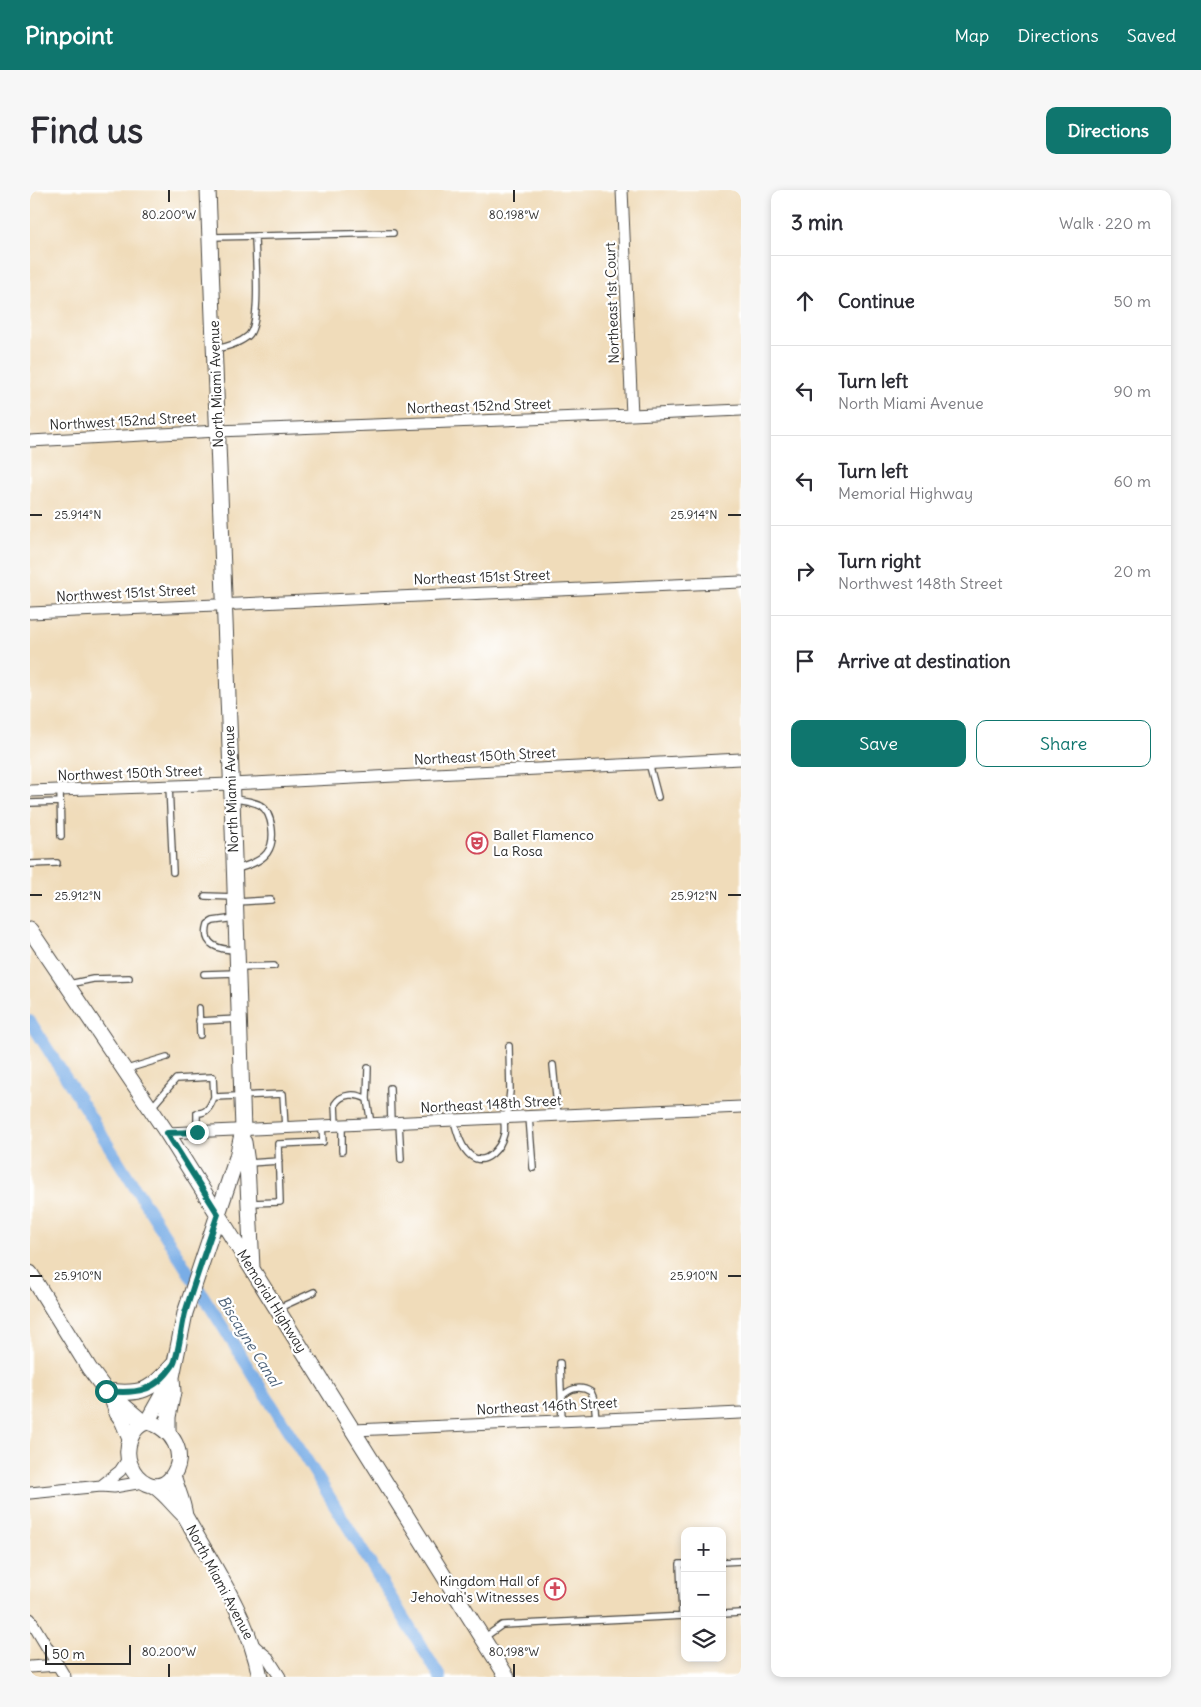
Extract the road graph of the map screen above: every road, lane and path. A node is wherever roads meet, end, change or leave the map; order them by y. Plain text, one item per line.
1 (208, 190) edge
2 (622, 190) edge
3 (393, 233) dead end
4 (255, 236) junction
5 (211, 237) junction
6 (215, 349) junction
7 (741, 410) edge
8 (632, 415) junction
9 (218, 431) junction
10 (30, 441) edge
11 (741, 582) edge
12 (224, 604) junction
13 (30, 613) edge
14 (741, 758) edge
15 (649, 763) junction
16 (169, 786) junction
17 (30, 791) edge
18 (232, 791) junction
19 (60, 796) junction
20 (658, 797) dead end
21 (30, 803) edge
22 (61, 836) dead end
23 (57, 863) dead end
24 (30, 864) edge
25 (234, 870) junction
26 (173, 872) dead end
27 (205, 896) dead end
28 (235, 899) junction
29 (271, 900) dead end
30 (236, 918) junction
31 (30, 930) edge
32 (237, 950) junction
33 (274, 966) dead end
34 (238, 970) junction
35 (204, 974) dead end
36 (129, 978) dead end
37 (67, 984) junction
38 (199, 1008) dead end
39 (239, 1019) junction
40 (199, 1021) junction
41 (200, 1035) dead end
42 (509, 1046) dead end
43 (167, 1057) dead end
44 (553, 1065) dead end
45 (368, 1068) dead end
46 (125, 1070) junction
47 (390, 1088) dead end
48 (242, 1096) junction
49 (214, 1097) junction
50 (367, 1099) junction
51 (741, 1107) edge
52 (150, 1108) junction
53 (558, 1116) junction
54 (530, 1117) junction
55 (505, 1118) junction
56 (454, 1121) junction
57 (395, 1123) junction
58 (371, 1124) junction
59 (322, 1126) junction
60 (339, 1126) junction
61 (285, 1128) junction
62 (243, 1130) junction
63 (197, 1132) junction
64 (167, 1133) junction
65 (342, 1151) dead end
66 (401, 1159) dead end
67 (279, 1161) junction
68 (247, 1163) junction
69 (533, 1168) dead end
70 (248, 1203) junction
71 (218, 1214) junction
72 (252, 1270) junction
73 (30, 1273) edge
74 (314, 1292) dead end
75 (277, 1309) junction
76 (560, 1363) dead end
77 (173, 1371) junction
78 (109, 1395) junction
79 (562, 1396) junction
80 (741, 1412) edge
81 (596, 1419) junction
82 (562, 1420) junction
83 (146, 1422) junction
84 (354, 1430) junction
85 (168, 1432) junction
86 (130, 1439) junction
87 (128, 1459) junction
88 (173, 1475) junction
89 (149, 1484) junction
90 (101, 1486) junction
91 (30, 1493) edge
92 (185, 1516) junction
93 (741, 1561) edge
94 (726, 1562) edge
95 (681, 1564) edge
96 (681, 1581) edge
97 (741, 1613) edge
98 (726, 1614) edge
99 (681, 1616) edge
100 (30, 1619) edge
101 (483, 1638) junction
102 (253, 1645) junction
103 (58, 1665) junction
104 (30, 1667) edge
105 (65, 1677) edge
106 (260, 1677) edge
107 (280, 1677) edge
108 (507, 1677) edge

1 - 5 street, North Miami Avenue
2 - 8 street, Northeast 1st Court
3 - 4 lane
4 - 5 lane
4 - 6 lane
5 - 6 street, North Miami Avenue
6 - 9 street, North Miami Avenue
7 - 8 street, Northeast 152nd Street
8 - 9 street, Northeast 152nd Street
9 - 10 street, Northwest 152nd Street
9 - 12 street, North Miami Avenue
11 - 12 street, Northeast 151st Street
12 - 13 street, Northwest 151st Street
12 - 18 street, North Miami Avenue
14 - 15 street, Northeast 150th Street
15 - 18 street, Northeast 150th Street
15 - 20 lane
16 - 18 street, Northwest 150th Street
16 - 19 street, Northwest 150th Street
16 - 26 lane
17 - 19 street, Northwest 150th Street
18 - 25 street, North Miami Avenue
18 - 25 lane
19 - 21 lane
19 - 22 lane
23 - 24 lane
25 - 28 street, North Miami Avenue
27 - 28 lane
28 - 29 lane
28 - 30 street, North Miami Avenue
30 - 32 street, North Miami Avenue
30 - 32 lane
31 - 37 street, Memorial Highway
32 - 34 street, North Miami Avenue
33 - 34 lane
34 - 35 lane
34 - 39 street, North Miami Avenue
36 - 37 lane
37 - 46 street, Memorial Highway
38 - 40 lane
39 - 40 lane
39 - 48 street, North Miami Avenue
40 - 41 lane
42 - 55 lane
43 - 46 lane
44 - 53 lane
45 - 50 lane
46 - 52 street, Memorial Highway
47 - 57 lane
48 - 49 lane
48 - 61 lane
48 - 62 street, North Miami Avenue
49 - 52 lane
49 - 63 lane
50 - 58 lane
50 - 60 lane
51 - 53 street, Northeast 148th Street
52 - 64 street, Memorial Highway
53 - 54 street, Northeast 148th Street
54 - 55 street, Northeast 148th Street
54 - 69 lane
55 - 56 street, Northeast 148th Street
55 - 56 lane
56 - 57 street, Northeast 148th Street
57 - 58 street, Northeast 148th Street
57 - 66 lane
58 - 60 street, Northeast 148th Street
59 - 60 street, Northeast 148th Street
59 - 61 street, Northeast 148th Street
59 - 67 lane
60 - 65 lane
61 - 62 street, Northeast 148th Street
62 - 63 street, Northeast 148th Street
62 - 68 street
62 - 71 street, North Miami Avenue
63 - 64 street, Northeast 148th Street
64 - 71 street, Memorial Highway
67 - 68 lane
67 - 70 lane
68 - 70 street
70 - 72 street
71 - 72 street, Memorial Highway
71 - 77 street, North Miami Avenue
72 - 75 street, Memorial Highway
73 - 78 street
74 - 75 lane
75 - 84 street, Memorial Highway
76 - 79 lane
77 - 78 street
77 - 83 street, North Miami Avenue
77 - 85 street, North Miami Avenue
78 - 83 street
78 - 86 street
79 - 81 lane
79 - 82 lane
80 - 81 street, Northeast 146th Street
81 - 82 street, Northeast 146th Street
82 - 84 street, Northeast 146th Street
83 - 85 street
83 - 86 street
84 - 101 street, Memorial Highway
85 - 88 street
86 - 87 street
87 - 89 street
87 - 90 street
88 - 89 street
88 - 92 street, North Miami Avenue
89 - 90 street
89 - 92 street, North Miami Avenue
90 - 91 street
92 - 102 street, North Miami Avenue
93 - 94 lane
95 - 96 lane
97 - 98 lane
99 - 101 lane
100 - 103 street
101 - 108 street, Memorial Highway
102 - 106 street, North Miami Avenue
102 - 107 street
103 - 104 street
103 - 105 street

